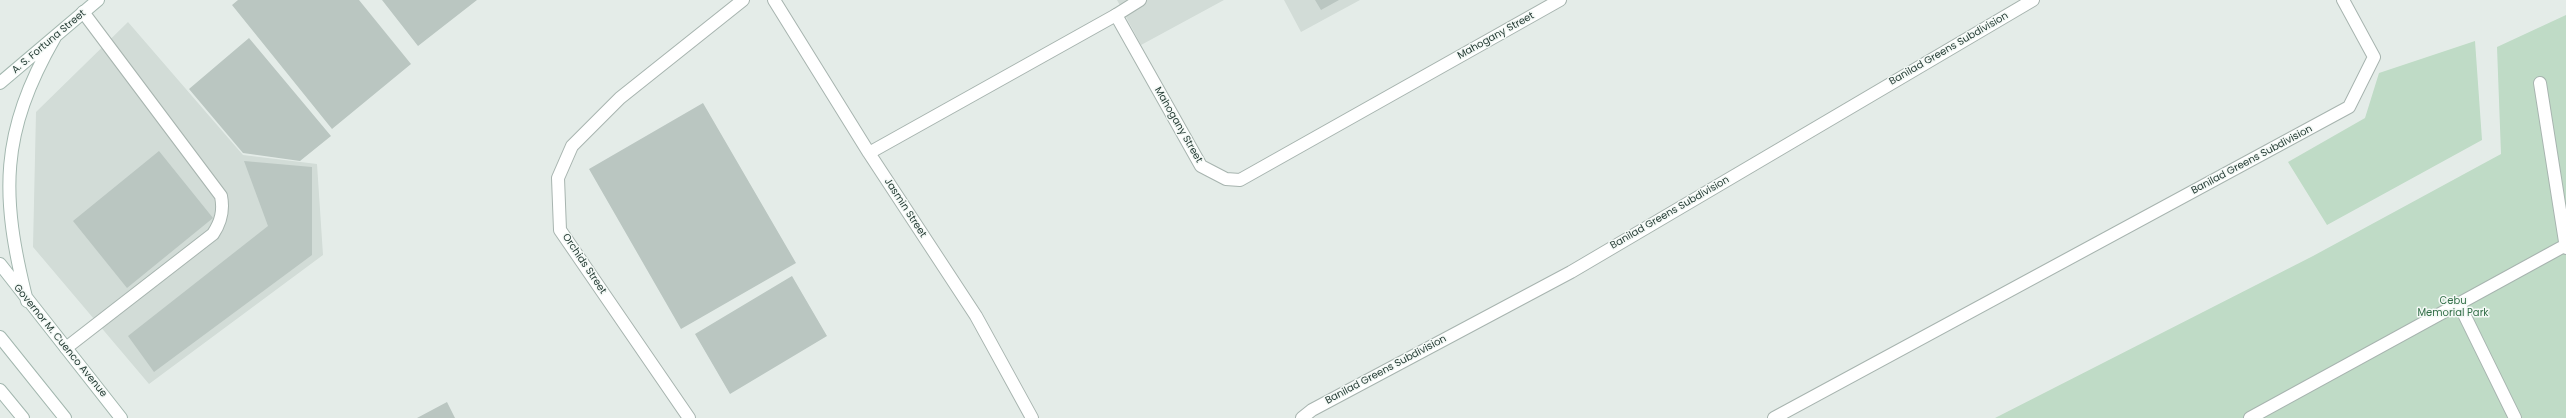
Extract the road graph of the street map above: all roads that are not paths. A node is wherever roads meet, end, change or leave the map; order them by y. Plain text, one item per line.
1 (98, 0) edge
2 (743, 0) edge
3 (774, 0) edge
4 (1140, 0) edge
5 (1560, 0) edge
6 (2034, 0) edge
7 (2343, 0) edge
8 (83, 12) junction
9 (1116, 15) junction
10 (55, 37) junction
11 (0, 83) edge
12 (2540, 83) dead end
13 (869, 153) junction
14 (2566, 246) edge
15 (0, 264) edge
16 (27, 301) junction
17 (2459, 304) junction
18 (0, 337) edge
19 (66, 348) junction
20 (0, 390) edge
21 (23, 418) edge
22 (64, 418) edge
23 (121, 418) edge
24 (689, 418) edge
25 (1032, 418) edge
26 (1302, 418) edge
27 (1774, 418) edge
28 (2250, 418) edge
29 (2515, 418) edge

1 - 8 street, A. S. Fortuna Street
2 - 24 street, Orchids Street
3 - 13 street, Jasmin Street
4 - 9 street
5 - 9 street, Mahogany Street
6 - 26 street, Banilad Greens Subdivision
7 - 27 street, Banilad Greens Subdivision
8 - 10 street, A. S. Fortuna Street
8 - 19 street
9 - 13 street
10 - 11 street, A. S. Fortuna Street
10 - 16 street
12 - 14 street
13 - 25 street, Jasmin Street
14 - 17 street
15 - 16 street, Governor M. Cuenco Avenue
16 - 19 street, Governor M. Cuenco Avenue
17 - 28 street
17 - 29 street
18 - 22 street
19 - 23 street, Governor M. Cuenco Avenue
20 - 21 street

